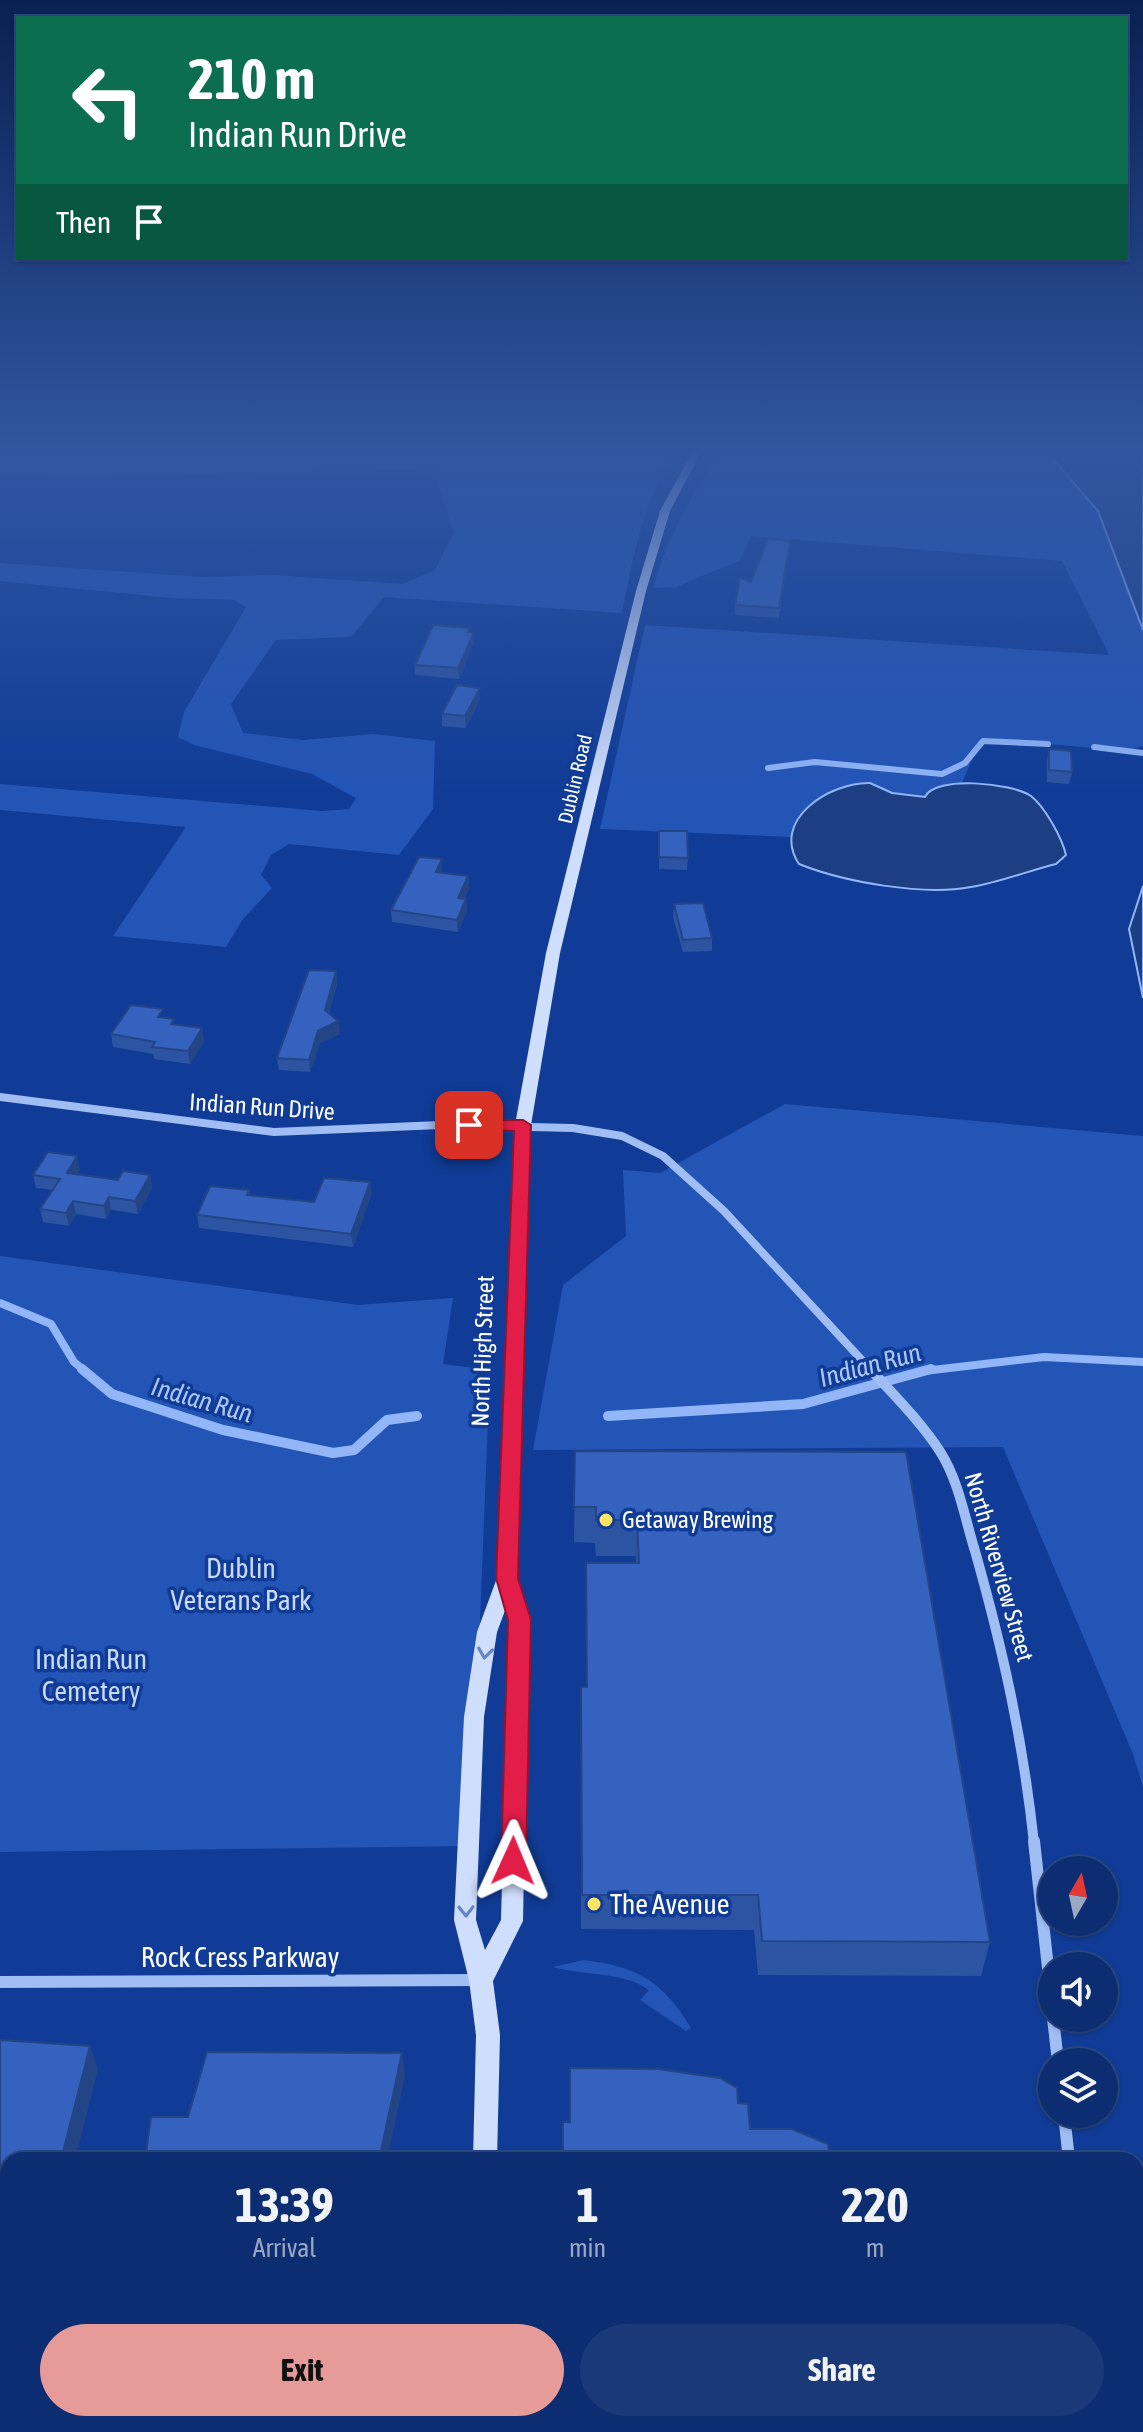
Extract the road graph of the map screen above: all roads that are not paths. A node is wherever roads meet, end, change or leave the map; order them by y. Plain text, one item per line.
1 (649, 565) edge
2 (0, 1097) edge
3 (523, 1125) junction
4 (507, 1578) junction
5 (1046, 1952) edge
6 (481, 1980) junction
7 (0, 1982) edge
8 (1066, 2128) edge
9 (485, 2152) edge
10 (1068, 2152) edge

1 - 3 main road, Dublin Road
2 - 3 street, Indian Run Drive
3 - 4 main road, North High Street
3 - 5 street, North Riverview Street
4 -> 6 main road, North High Street
4 - 6 main road, North High Street
6 - 7 street, Rock Cress Parkway
6 - 9 main road, North High Street
8 - 10 street

